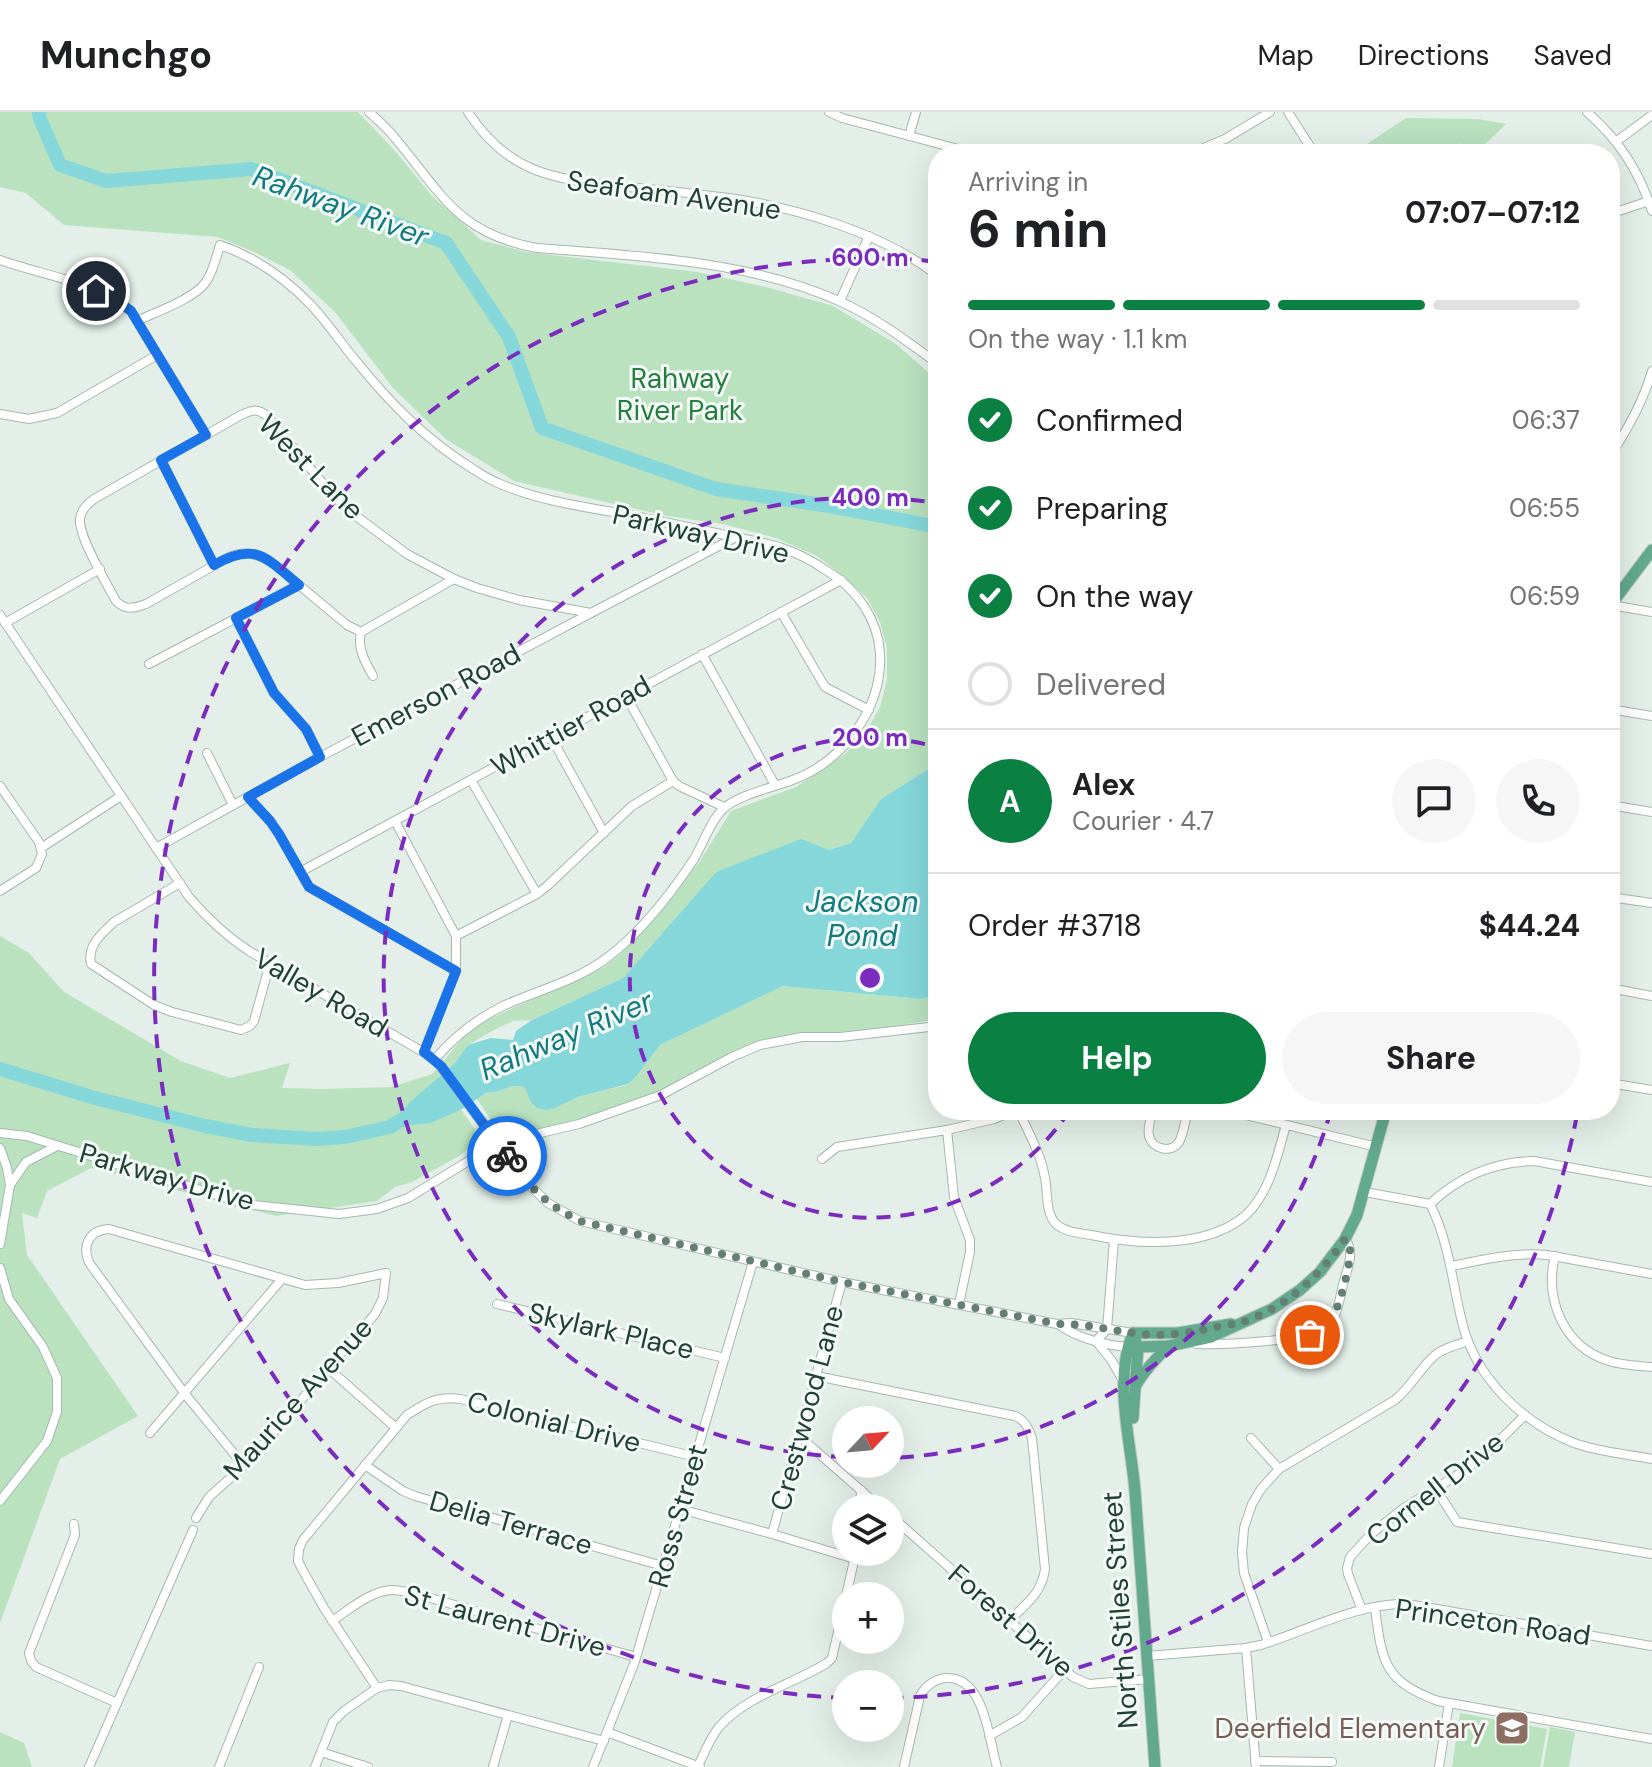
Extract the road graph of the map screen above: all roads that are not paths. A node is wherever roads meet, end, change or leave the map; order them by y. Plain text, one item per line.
1 (369, 112) edge
2 (468, 112) edge
3 (829, 112) edge
4 (916, 112) edge
5 (1270, 112) edge
6 (1288, 112) edge
7 (1587, 112) edge
8 (1652, 115) edge
9 (909, 136) junction
10 (1617, 141) junction
11 (939, 144) edge
12 (1220, 144) edge
13 (1308, 144) edge
14 (1619, 144) edge
15 (1620, 146) edge
16 (1649, 201) junction
17 (1620, 211) edge
18 (1652, 211) edge
19 (869, 236) junction
20 (0, 260) edge
21 (928, 268) edge
22 (840, 301) junction
23 (137, 321) junction
24 (157, 355) junction
25 (928, 357) edge
26 (1652, 371) edge
27 (0, 414) edge
28 (206, 435) junction
29 (1620, 442) edge
30 (161, 460) junction
31 (736, 537) junction
32 (1652, 550) edge
33 (214, 565) junction
34 (100, 569) junction
35 (454, 579) junction
36 (841, 580) junction
37 (299, 585) junction
38 (1620, 594) edge
39 (1620, 607) edge
40 (781, 612) junction
41 (1652, 612) edge
42 (591, 613) junction
43 (236, 618) junction
44 (3, 619) edge
45 (361, 632) junction
46 (702, 654) junction
47 (149, 664) dead end
48 (373, 676) dead end
49 (626, 696) junction
50 (869, 710) junction
51 (1620, 711) edge
52 (1652, 716) edge
53 (551, 737) junction
54 (207, 753) dead end
55 (320, 757) junction
56 (471, 780) junction
57 (673, 781) junction
58 (775, 785) junction
59 (0, 786) edge
60 (121, 796) junction
61 (248, 797) junction
62 (233, 805) junction
63 (724, 807) junction
64 (1620, 807) edge
65 (1652, 812) edge
66 (395, 821) junction
67 (604, 833) junction
68 (41, 848) junction
69 (156, 848) junction
70 (300, 872) junction
71 (180, 883) junction
72 (0, 891) edge
73 (537, 894) junction
74 (1620, 898) edge
75 (1652, 903) edge
76 (456, 936) junction
77 (270, 963) junction
78 (456, 971) junction
79 (1620, 990) edge
80 (1652, 996) edge
81 (928, 1027) edge
82 (424, 1052) junction
83 (438, 1063) junction
84 (1620, 1085) edge
85 (1652, 1090) edge
86 (990, 1120) edge
87 (1022, 1120) edge
88 (1150, 1120) edge
89 (1185, 1120) edge
90 (1266, 1120) edge
91 (1384, 1120) edge
92 (1286, 1125) junction
93 (947, 1130) junction
94 (0, 1133) edge
95 (498, 1143) junction
96 (58, 1146) junction
97 (1377, 1147) junction
98 (0, 1148) edge
99 (822, 1159) dead end
100 (1652, 1182) edge
101 (10, 1185) junction
102 (1365, 1192) junction
103 (1430, 1204) junction
104 (1345, 1239) junction
105 (1114, 1240) junction
106 (0, 1244) edge
107 (1555, 1256) junction
108 (753, 1262) junction
109 (1451, 1266) junction
110 (0, 1268) edge
111 (1652, 1274) edge
112 (282, 1279) junction
113 (842, 1282) junction
114 (497, 1304) dead end
115 (959, 1304) junction
116 (1057, 1324) junction
117 (1236, 1325) junction
118 (1107, 1329) junction
119 (1133, 1333) junction
120 (1096, 1341) junction
121 (1468, 1341) junction
122 (1188, 1343) junction
123 (1169, 1346) junction
124 (1133, 1347) junction
125 (725, 1358) junction
126 (1652, 1367) edge
127 (328, 1368) junction
128 (816, 1376) junction
129 (1123, 1382) junction
130 (1134, 1389) junction
131 (185, 1394) junction
132 (1525, 1415) junction
133 (396, 1428) junction
134 (150, 1433) dead end
135 (799, 1436) junction
136 (1251, 1438) dead end
137 (1131, 1450) junction
138 (696, 1457) junction
139 (1652, 1459) edge
140 (365, 1465) junction
141 (244, 1466) junction
142 (1279, 1469) junction
143 (1436, 1489) junction
144 (861, 1490) junction
145 (861, 1494) edge
146 (865, 1494) edge
147 (0, 1501) edge
148 (680, 1509) junction
149 (196, 1518) dead end
150 (74, 1524) dead end
151 (904, 1527) edge
152 (193, 1530) dead end
153 (772, 1534) junction
154 (832, 1550) edge
155 (1652, 1554) edge
156 (663, 1566) junction
157 (1375, 1608) junction
158 (1362, 1610) junction
159 (1010, 1620) junction
160 (332, 1621) junction
161 (1268, 1642) junction
162 (1652, 1646) edge
163 (1246, 1648) junction
164 (833, 1654) edge
165 (1147, 1656) junction
166 (636, 1657) junction
167 (259, 1667) dead end
168 (1065, 1669) junction
169 (1149, 1679) junction
170 (377, 1688) junction
171 (117, 1703) junction
172 (1449, 1703) junction
173 (508, 1715) junction
174 (607, 1732) junction
175 (989, 1736) junction
176 (1652, 1739) edge
177 (604, 1741) junction
178 (321, 1752) junction
179 (1332, 1762) dead end
180 (1256, 1764) edge
181 (89, 1767) edge
182 (219, 1767) edge
183 (315, 1767) edge
184 (368, 1767) edge
185 (493, 1767) edge
186 (593, 1767) edge
187 (699, 1767) edge
188 (904, 1767) edge
189 (997, 1767) edge
190 (1155, 1767) edge
191 (1439, 1767) edge

1 - 22 street
2 - 19 street, Seafoam Avenue
3 - 9 street
4 - 9 street
5 - 12 street
6 - 13 street
7 - 10 street
8 - 10 street
9 - 11 street
10 - 14 street
15 - 16 street
16 - 17 street
16 - 18 street
19 - 21 street, Seafoam Avenue
19 - 22 street
20 - 23 street
22 - 25 street
23 - 24 street
23 - 31 street, Parkway Drive
24 - 27 street
24 - 28 street
26 - 29 street
28 - 30 street, West Lane
28 - 35 street, West Lane
30 - 33 street
30 - 34 street, West Lane
31 - 36 street, Parkway Drive
31 - 42 street
32 - 38 main road
33 - 34 street, West Lane
33 - 37 street, West Lane
34 - 44 street
35 - 42 street, West Lane
35 - 45 street
36 - 40 street, Whittier Road
36 - 50 street, Parkway Drive
37 - 43 street
37 - 45 street, West Lane
39 - 41 street
40 - 46 street, Whittier Road
40 - 50 street
42 - 55 street, Emerson Road
43 - 47 street
43 - 55 street
44 - 60 street, Valley Road
45 - 48 street
46 - 49 street, Whittier Road
46 - 58 street
49 - 53 street, Whittier Road
49 - 57 street
50 - 58 street, Parkway Drive
51 - 52 street
53 - 56 street, Whittier Road
53 - 67 street
54 - 62 street
55 - 61 street, Emerson Road
56 - 66 street, Whittier Road
56 - 73 street
57 - 63 street
57 - 67 street
58 - 63 street, Parkway Drive
59 - 68 street
60 - 68 street
60 - 69 street, Valley Road
61 - 62 street, Emerson Road
61 - 70 street
62 - 69 street, Emerson Road
63 - 83 street
64 - 65 street
66 - 70 street, Whittier Road
66 - 76 street
67 - 73 street
68 - 72 street
69 - 71 street, Valley Road
70 - 78 street
71 - 77 street, Valley Road
71 - 77 street
73 - 76 street
74 - 75 street
76 - 78 street
77 - 82 street, Valley Road
78 - 82 street
79 - 80 street
81 - 95 street, Parkway Drive
82 - 83 street, Valley Road
83 - 95 street, Valley Road
84 - 85 street
86 - 93 street
87 - 105 street
88 - 89 street
90 - 92 street
91 - 97 main road
92 - 97 street
92 - 105 street
93 - 99 street
93 - 115 street
94 - 96 street, Parkway Drive
95 - 96 street, Parkway Drive
95 - 108 street, Valley Road
96 - 101 street, Parkway Drive
97 - 102 main road
98 - 101 street
100 - 103 street
101 - 106 street
102 - 103 street
102 - 104 main road
103 - 109 street
104 - 117 main road
104 - 122 street
105 - 118 street
107 - 109 street
107 - 111 street
107 - 126 street
108 - 113 street, Valley Road
108 - 125 street, Ross Street
109 - 121 street
110 - 147 street
112 - 127 street, Maurice Avenue
112 - 131 street
112 - 131 street
113 - 115 street, Valley Road
113 - 128 street, Crestwood Lane
114 - 125 street, Skylark Place
115 - 116 street, Valley Road
116 - 118 street, Valley Road
116 - 120 street, Valley Road
117 - 119 main road
117 - 122 main road
118 - 119 street, Valley Road
118 - 120 street
119 - 124 main road, North Stiles Street
120 - 124 street, Valley Road
120 - 129 street
121 - 132 street
121 - 142 street
122 - 123 main road
123 - 124 main road
123 - 130 main road
124 - 129 main road, North Stiles Street
124 - 130 main road, North Stiles Street
125 - 138 street, Ross Street
127 - 133 street
127 - 141 street, Maurice Avenue
128 - 135 street, Crestwood Lane
128 - 159 street
129 - 137 main road, North Stiles Street
130 - 137 main road, North Stiles Street
131 - 134 street
131 - 141 street
132 - 139 street
132 - 143 street, Cornell Drive
133 - 138 street, Colonial Drive
133 - 140 street, Colonial Drive
135 - 144 street
135 - 153 street, Crestwood Lane
136 - 142 street
137 - 165 main road, North Stiles Street
138 - 148 street, Ross Street
140 - 156 street, Delia Terrace
140 - 160 street, Colonial Drive
141 - 149 street, Maurice Avenue
142 - 161 street
143 - 155 street
143 - 158 street, Cornell Drive
144 - 145 street
144 - 146 street
148 - 153 street
148 - 156 street, Ross Street
150 - 171 street
151 - 159 street, Forest Drive
152 - 171 street
153 - 154 street
156 - 166 street, Ross Street
157 - 158 street, Princeton Road
157 - 162 street, Princeton Road
157 - 172 street
158 - 161 street, Princeton Road
159 - 168 street, Forest Drive
160 - 166 street, St Laurent Drive
160 - 170 street, Colonial Drive
161 - 163 street, Princeton Road
163 - 165 street, Princeton Road
163 - 180 street
164 - 187 street
165 - 169 main road, North Stiles Street
166 - 174 street, Ross Street
167 - 182 street
168 - 169 street, Forest Drive
168 - 175 street
169 - 190 main road, North Stiles Street
170 - 173 street
170 - 178 street
171 - 181 street
172 - 176 street
172 - 191 street
173 - 177 street
173 - 185 street
174 - 177 street, Ross Street
174 - 187 street
175 - 188 street
175 - 189 street
177 - 186 street, Ross Street
178 - 183 street
178 - 184 street
179 - 180 street

